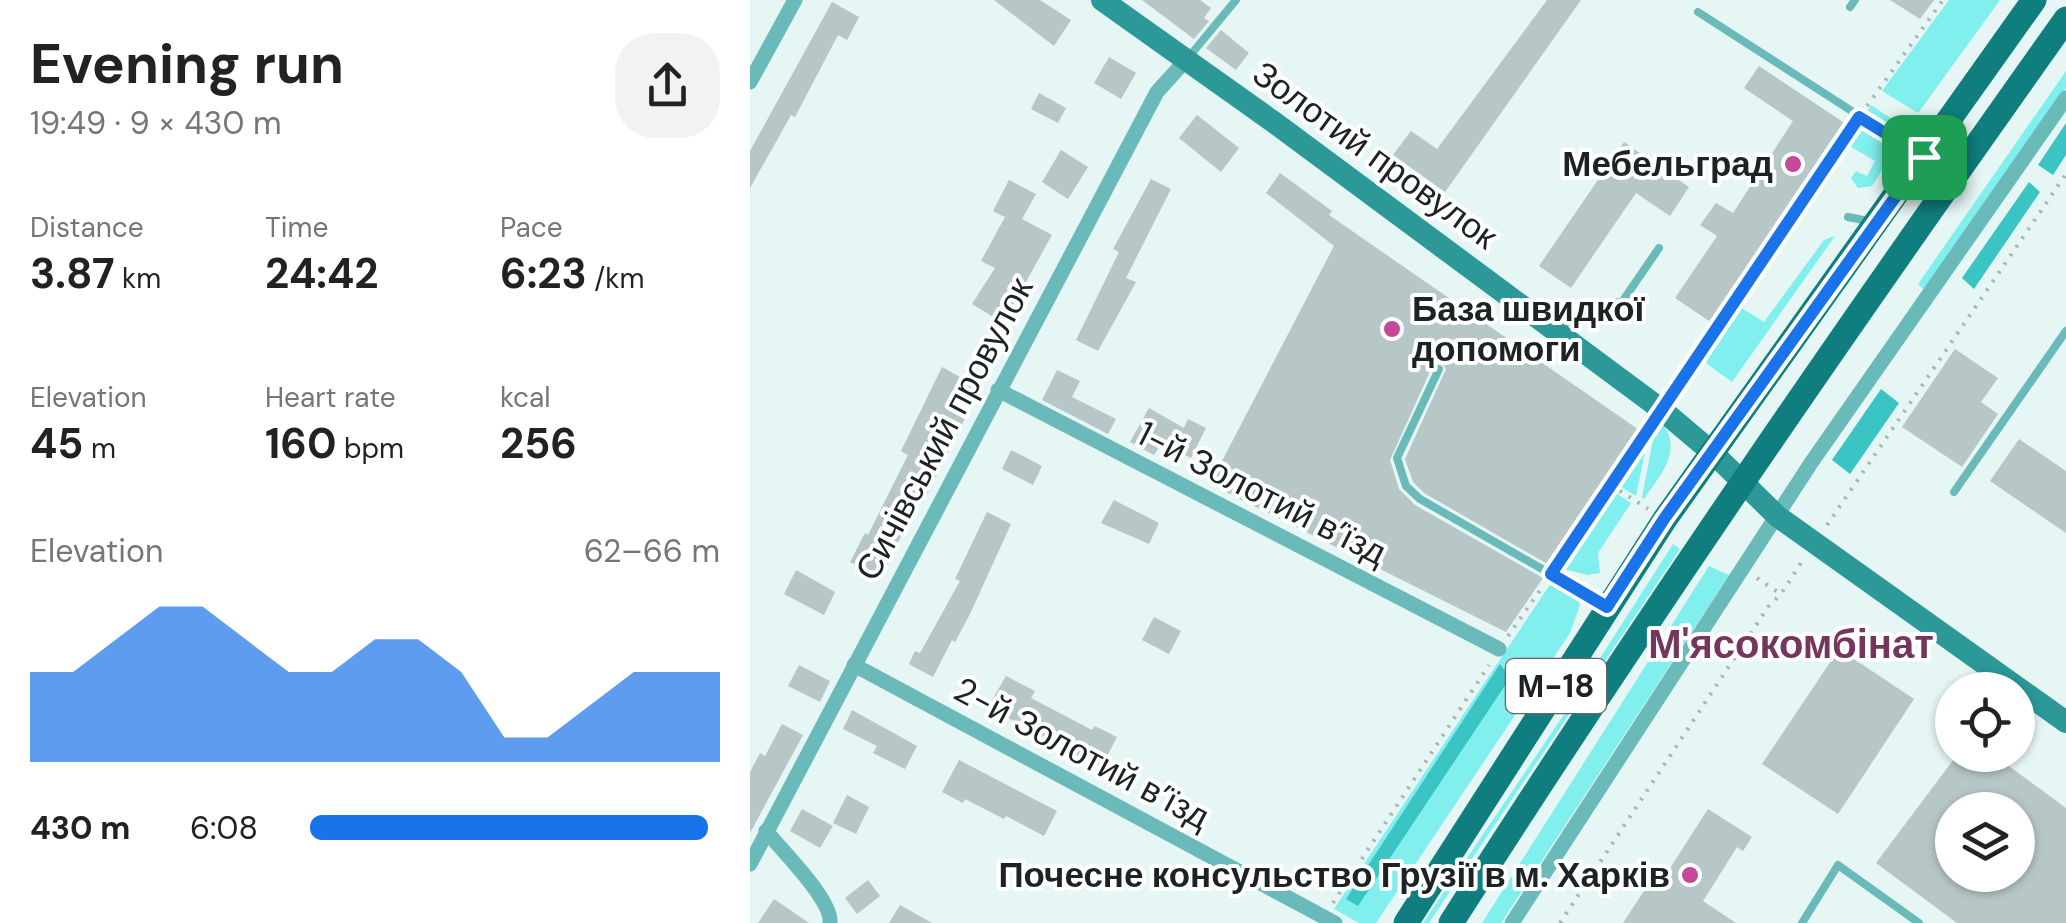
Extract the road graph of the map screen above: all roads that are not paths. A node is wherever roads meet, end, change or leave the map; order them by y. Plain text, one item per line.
1 (795, 0) edge
2 (1102, 0) edge
3 (1236, 0) edge
4 (2032, 1) edge
5 (1698, 12) dead end
6 (2066, 19) edge
7 (1185, 61) junction
8 (750, 82) edge
9 (2066, 98) edge
10 (1924, 157) junction
11 (1848, 216) dead end
12 (1878, 223) junction
13 (1659, 248) dead end
14 (2066, 332) edge
15 (1558, 334) junction
16 (1439, 369) dead end
17 (998, 390) junction
18 (1714, 454) junction
19 (1743, 484) junction
20 (1954, 492) dead end
21 (1777, 516) junction
22 (1607, 607) junction
23 (1499, 649) road end
24 (854, 665) junction
25 (2066, 722) edge
26 (766, 831) junction
27 (750, 864) edge
28 (1329, 920) edge
29 (830, 923) edge
30 (1406, 923) edge
31 (1451, 923) edge
32 (1512, 923) edge
33 (1802, 923) edge
34 (1919, 923) edge

1 - 8 street
2 - 7 main road, Золотий провулок
3 - 7 lane
4 - 10 main road, М-18
5 - 10 lane
6 - 19 main road, М-18
7 - 15 main road, Золотий провулок
7 - 17 street, Сичівський провулок
9 - 21 street
10 - 12 main road, М-18
11 - 12 lane
12 - 18 main road, М-18
13 - 15 lane
14 - 20 lane
15 - 18 main road, Золотий провулок
16 - 22 lane
17 - 23 street, 1-й Золотий в’їзд
17 - 24 street, Сичівський провулок
18 - 19 main road, Золотий провулок
18 - 22 main road, М-18
19 - 21 main road, Золотий провулок
19 - 31 main road, М-18
21 - 25 main road, Золотий провулок
21 - 32 street
22 - 30 main road, М-18
24 - 26 street, Сичівський провулок
24 - 28 street, 2-й Золотий в’їзд
26 - 27 street, Сичівський провулок
26 - 29 street
33 - 34 lane

